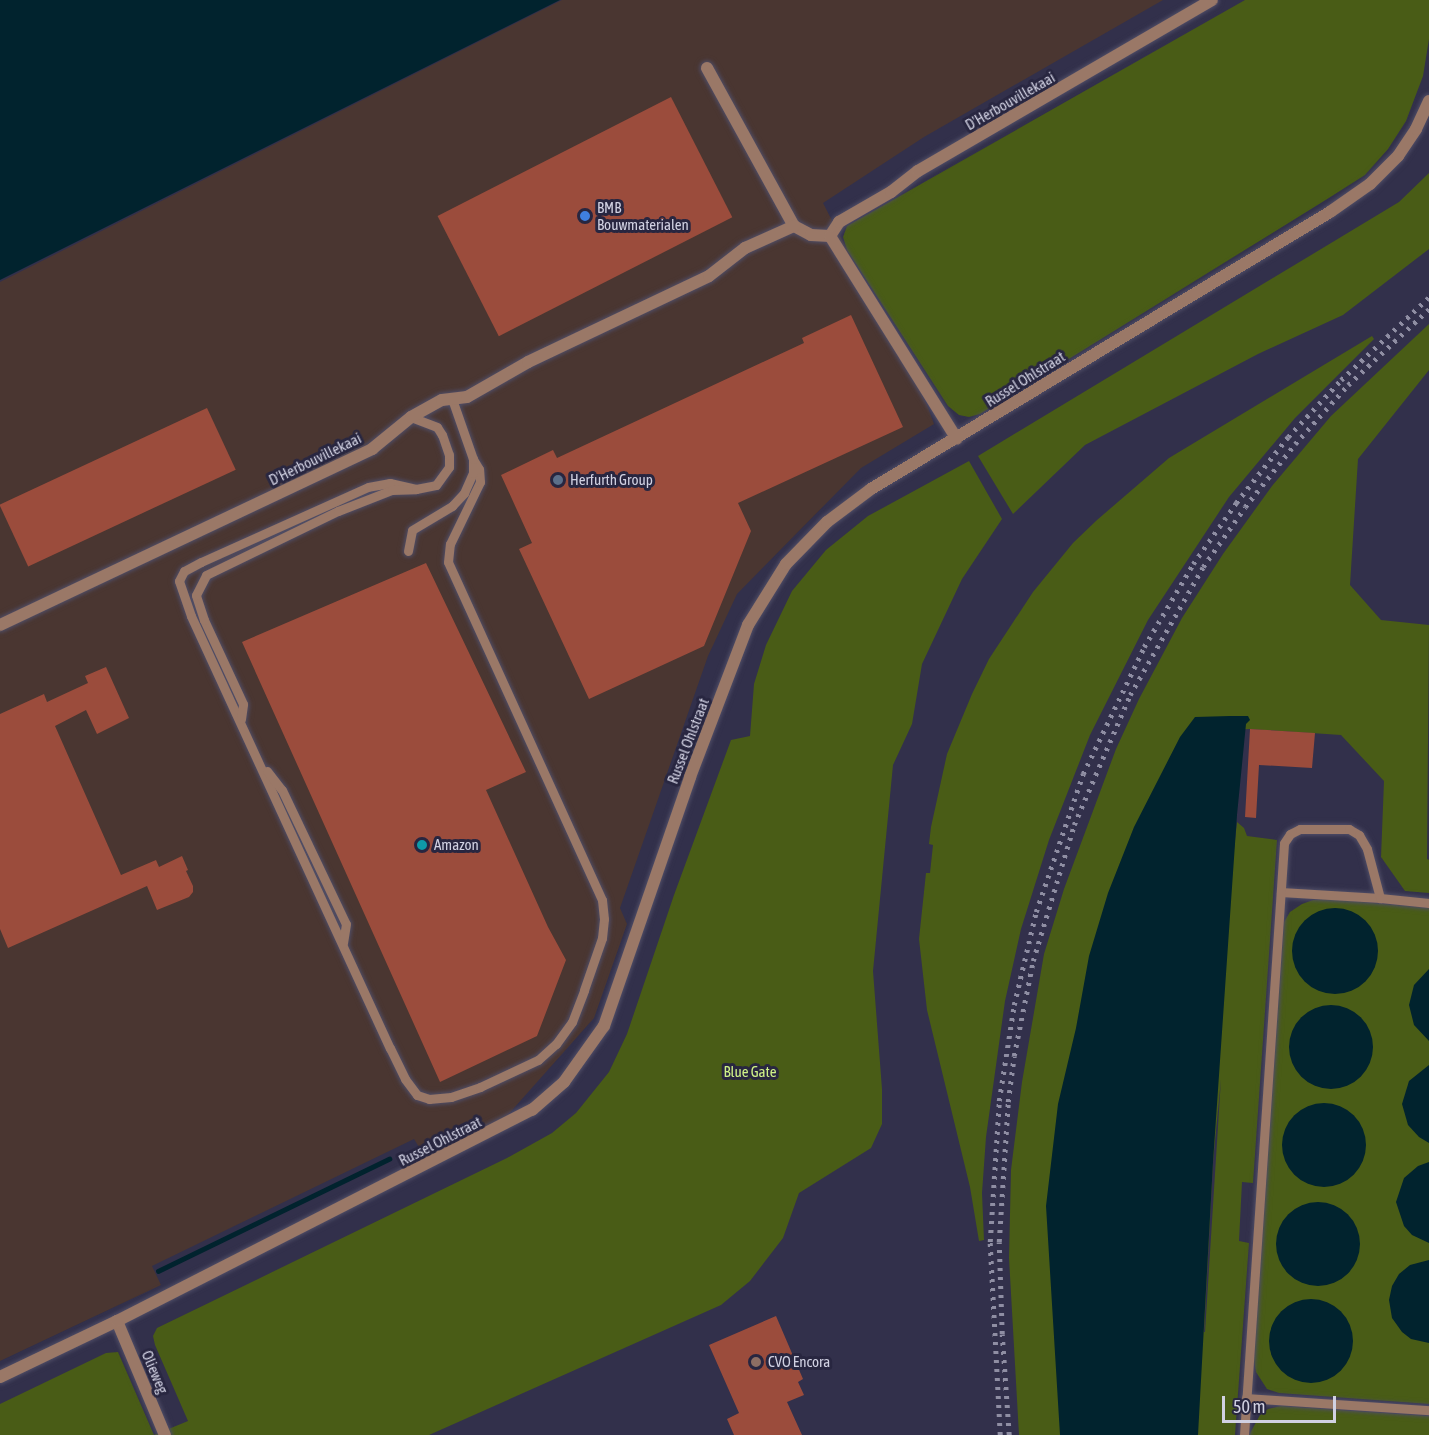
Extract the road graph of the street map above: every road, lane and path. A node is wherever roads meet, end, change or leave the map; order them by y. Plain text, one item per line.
1 (1212, 0) edge
2 (707, 68) dead end
3 (1429, 101) edge
4 (794, 226) junction
5 (830, 236) junction
6 (452, 399) junction
7 (411, 417) junction
8 (957, 439) junction
9 (473, 459) junction
10 (416, 489) junction
11 (408, 551) dead end
12 (0, 625) edge
13 (241, 722) junction
14 (1281, 892) junction
15 (1380, 898) junction
16 (1429, 903) edge
17 (117, 1321) junction
18 (0, 1377) edge
19 (1246, 1398) junction
20 (1429, 1410) edge
21 (165, 1433) edge
22 (1244, 1435) edge

1 - 5 street, D'Herbouvillekaai
2 - 4 street
3 - 8 street, Russel Ohlstraat
4 - 5 street
4 - 6 street, D'Herbouvillekaai
5 - 8 street
6 - 7 street, D'Herbouvillekaai
6 - 9 lane
7 - 10 lane
7 - 12 street, D'Herbouvillekaai
8 - 17 street, Russel Ohlstraat
9 - 11 lane
9 - 13 lane
10 - 13 lane
10 - 13 lane
14 - 15 lane
14 - 15 lane
14 - 19 lane
15 - 16 lane
17 - 18 street, Russel Ohlstraat
17 - 21 street, Olieweg
19 - 20 lane
19 - 22 lane

